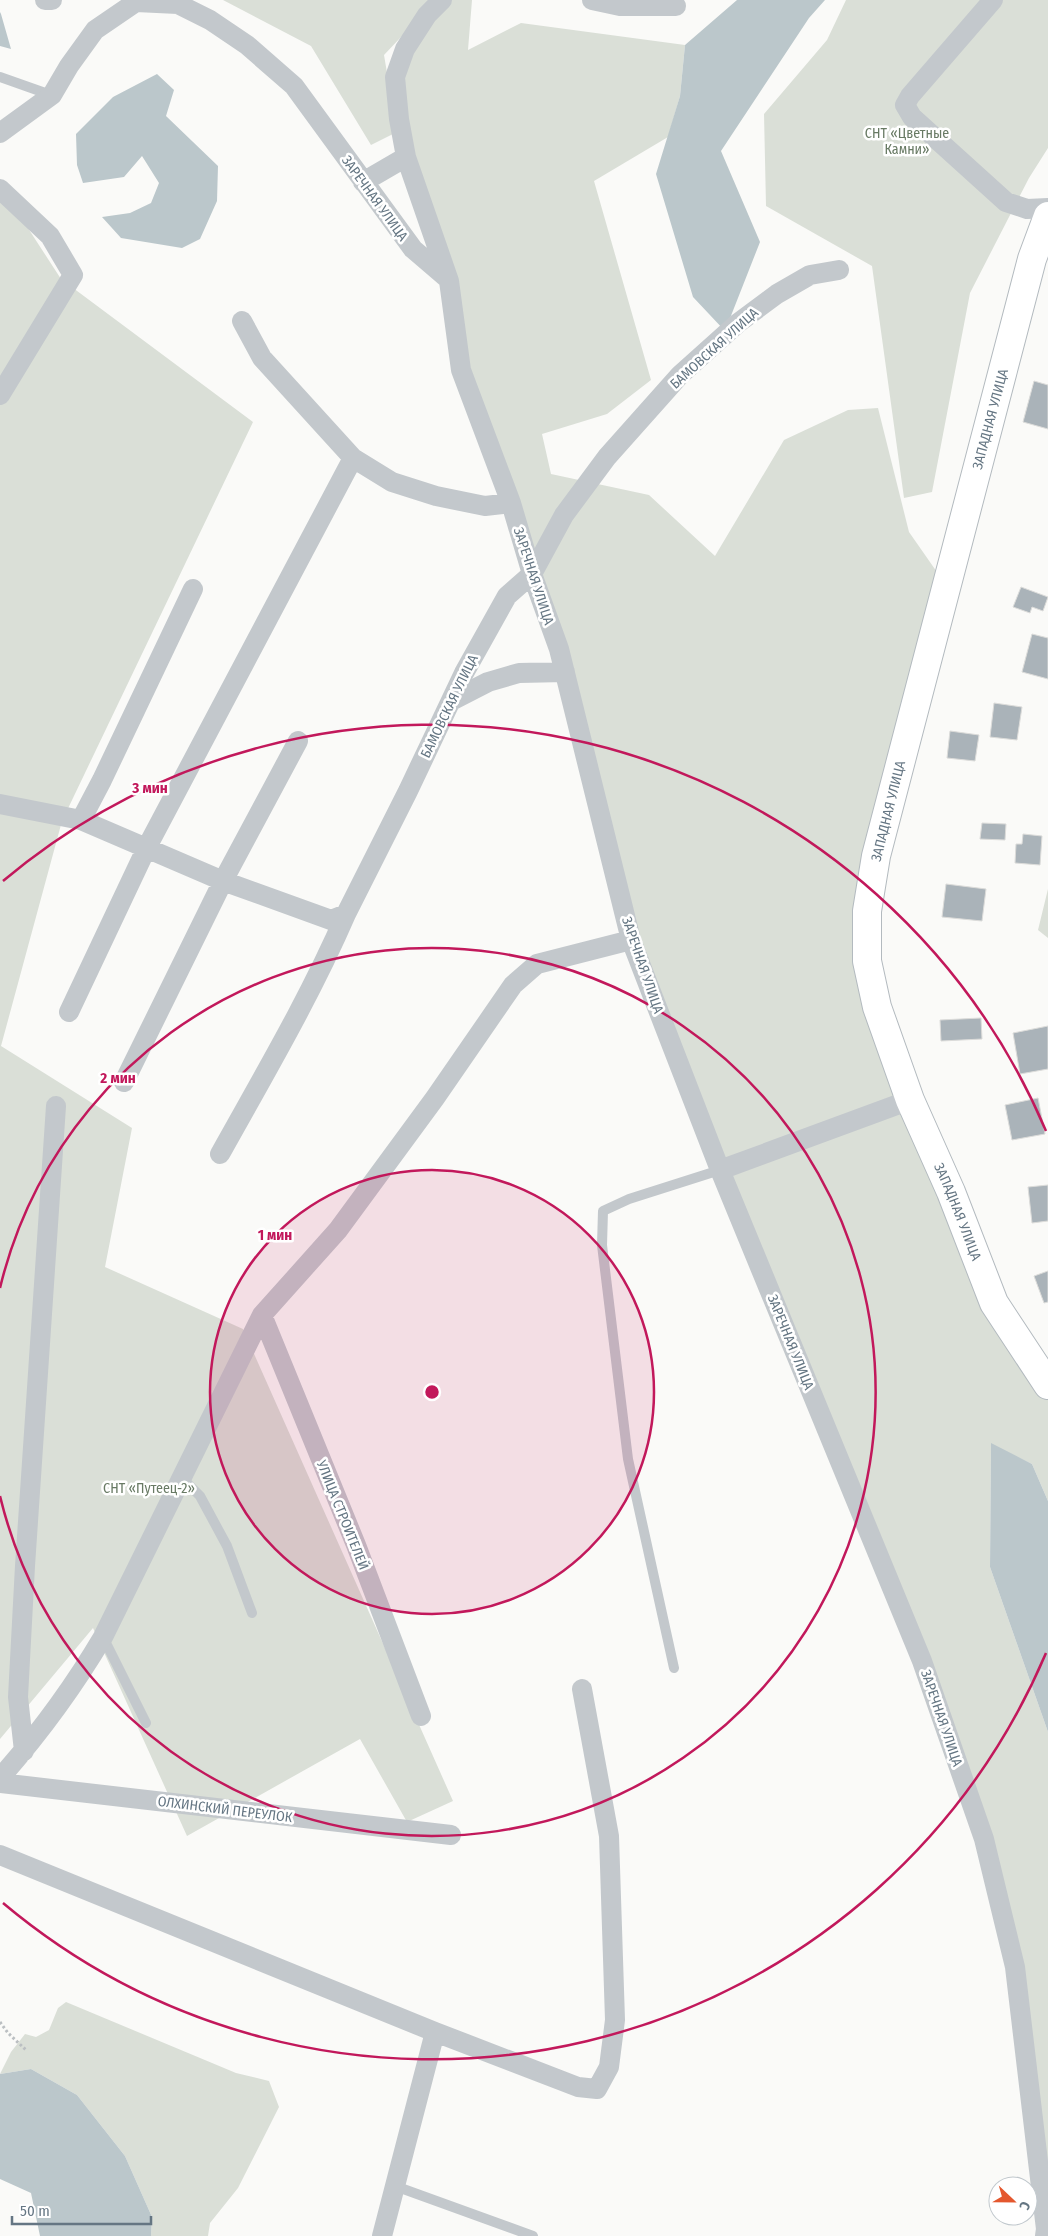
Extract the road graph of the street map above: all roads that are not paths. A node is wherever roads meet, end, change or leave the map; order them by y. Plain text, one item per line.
1 (45, 0) edge
2 (52, 0) edge
3 (115, 0) edge
4 (442, 0) edge
5 (592, 0) edge
6 (993, 0) edge
7 (136, 2) junction
8 (676, 6) dead end
9 (0, 77) edge
10 (52, 95) junction
11 (0, 133) edge
12 (406, 158) junction
13 (364, 182) junction
14 (0, 189) edge
15 (1048, 208) edge
16 (1048, 216) edge
17 (839, 270) dead end
18 (449, 280) junction
19 (242, 321) dead end
20 (0, 395) edge
21 (353, 458) junction
22 (511, 503) junction
23 (532, 574) junction
24 (193, 589) dead end
25 (565, 672) junction
26 (451, 701) junction
27 (298, 741) dead end
28 (0, 804) edge
29 (81, 820) junction
30 (147, 847) junction
31 (222, 881) junction
32 (346, 914) junction
33 (631, 940) junction
34 (70, 1012) dead end
35 (124, 1082) dead end
36 (910, 1100) junction
37 (56, 1106) dead end
38 (220, 1154) dead end
39 (720, 1170) junction
40 (262, 1315) junction
41 (1048, 1385) edge
42 (182, 1478) junction
43 (252, 1613) dead end
44 (103, 1637) junction
45 (674, 1668) dead end
46 (582, 1689) dead end
47 (421, 1716) dead end
48 (146, 1723) dead end
49 (24, 1751) junction
50 (0, 1778) edge
51 (0, 1783) edge
52 (451, 1835) dead end
53 (0, 1855) edge
54 (435, 2032) junction
55 (395, 2186) junction
56 (382, 2236) edge
57 (533, 2236) edge
58 (1045, 2236) edge

1 - 2 street
3 - 7 street, ЗАРЕЧНАЯ УЛИЦА
4 - 12 street
5 - 8 street
6 - 15 street
7 - 10 street
7 - 13 street, ЗАРЕЧНАЯ УЛИЦА
9 - 10 lane
10 - 11 street
12 - 13 street
12 - 18 street
13 - 18 street, ЗАРЕЧНАЯ УЛИЦА
14 - 20 street
16 - 36 main road, ЗАПАДНАЯ УЛИЦА
17 - 23 street, БАМОВСКАЯ УЛИЦА
18 - 22 street, ЗАРЕЧНАЯ УЛИЦА
19 - 21 street
21 - 22 street
21 - 30 street
22 - 23 street, ЗАРЕЧНАЯ УЛИЦА
23 - 25 street, ЗАРЕЧНАЯ УЛИЦА
23 - 26 street, БАМОВСКАЯ УЛИЦА
24 - 29 street
25 - 26 street
25 - 33 street, ЗАРЕЧНАЯ УЛИЦА
26 - 32 street, БАМОВСКАЯ УЛИЦА
27 - 31 street
28 - 29 street
29 - 30 street
30 - 31 street
30 - 34 street
31 - 32 street
31 - 35 street
32 - 38 street, БАМОВСКАЯ УЛИЦА
33 - 39 street, ЗАРЕЧНАЯ УЛИЦА
33 - 40 street
36 - 39 street
36 - 41 main road, ЗАПАДНАЯ УЛИЦА
37 - 49 street
39 - 45 lane
39 - 58 street, ЗАРЕЧНАЯ УЛИЦА
40 - 42 street
40 - 47 street, УЛИЦА СТРОИТЕЛЕЙ
42 - 43 lane
42 - 44 street
44 - 48 lane
44 - 49 street
46 - 54 street
49 - 50 street
51 - 52 street, ОЛХИНСКИЙ ПЕРЕУЛОК
53 - 54 street
54 - 55 street
55 - 56 street
55 - 57 lane

